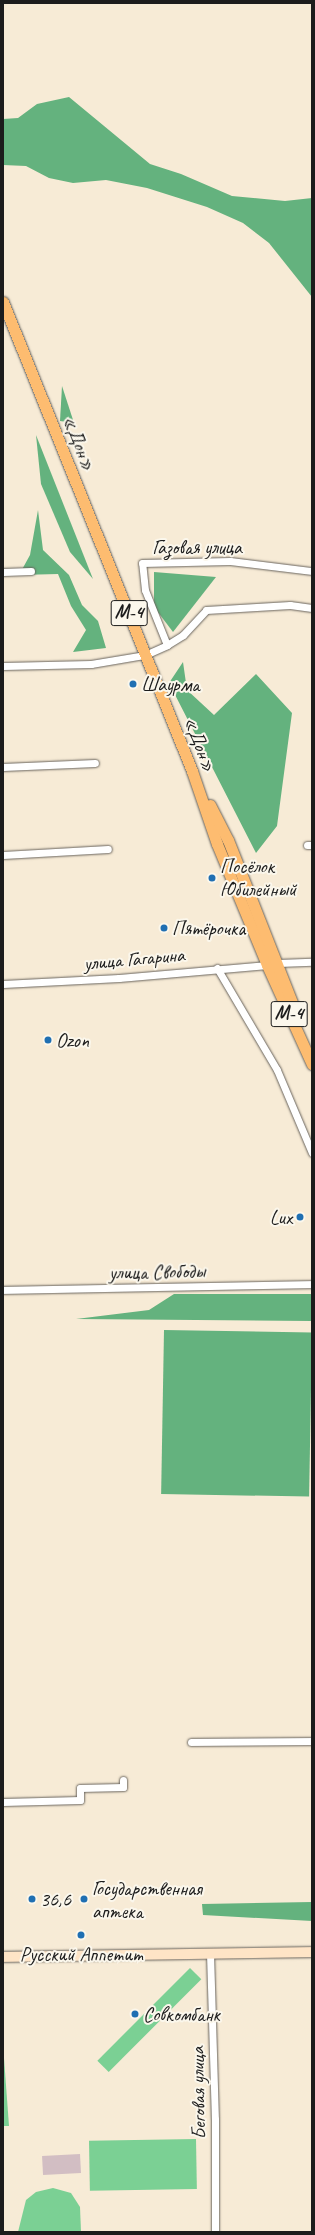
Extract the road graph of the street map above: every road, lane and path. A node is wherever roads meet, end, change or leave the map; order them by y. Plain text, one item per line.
1 (3, 302) edge
2 (31, 571) dead end
3 (312, 571) edge
4 (3, 572) edge
5 (312, 608) edge
6 (167, 645) junction
7 (145, 655) junction
8 (3, 666) edge
9 (95, 763) dead end
10 (3, 767) edge
11 (108, 849) dead end
12 (3, 855) edge
13 (312, 962) edge
14 (272, 964) junction
15 (217, 968) junction
16 (3, 984) edge
17 (312, 1057) edge
18 (312, 1064) edge
19 (312, 1153) edge
20 (312, 1284) edge
21 (3, 1290) edge
22 (312, 1741) edge
23 (191, 1742) dead end
24 (123, 1780) dead end
25 (3, 1802) edge
26 (312, 1952) edge
27 (210, 1953) junction
28 (3, 1957) edge
29 (215, 2232) edge

1 - 7 main road, «Дон» / М-4
2 - 4 street
3 - 6 street, Газовая улица
5 - 6 street
6 - 7 street
7 - 8 street
7 - 14 main road, «Дон» / М-4
9 - 10 street
11 - 12 street
13 - 14 street, улица Гагарина
14 - 15 street, улица Гагарина
14 - 17 main road
14 - 18 main road, М-4
15 - 16 street, улица Гагарина
15 - 19 street
20 - 21 street, улица Свободы
22 - 23 street
24 - 25 street
26 - 27 street
27 - 28 street
27 - 29 street, Беговая улица

